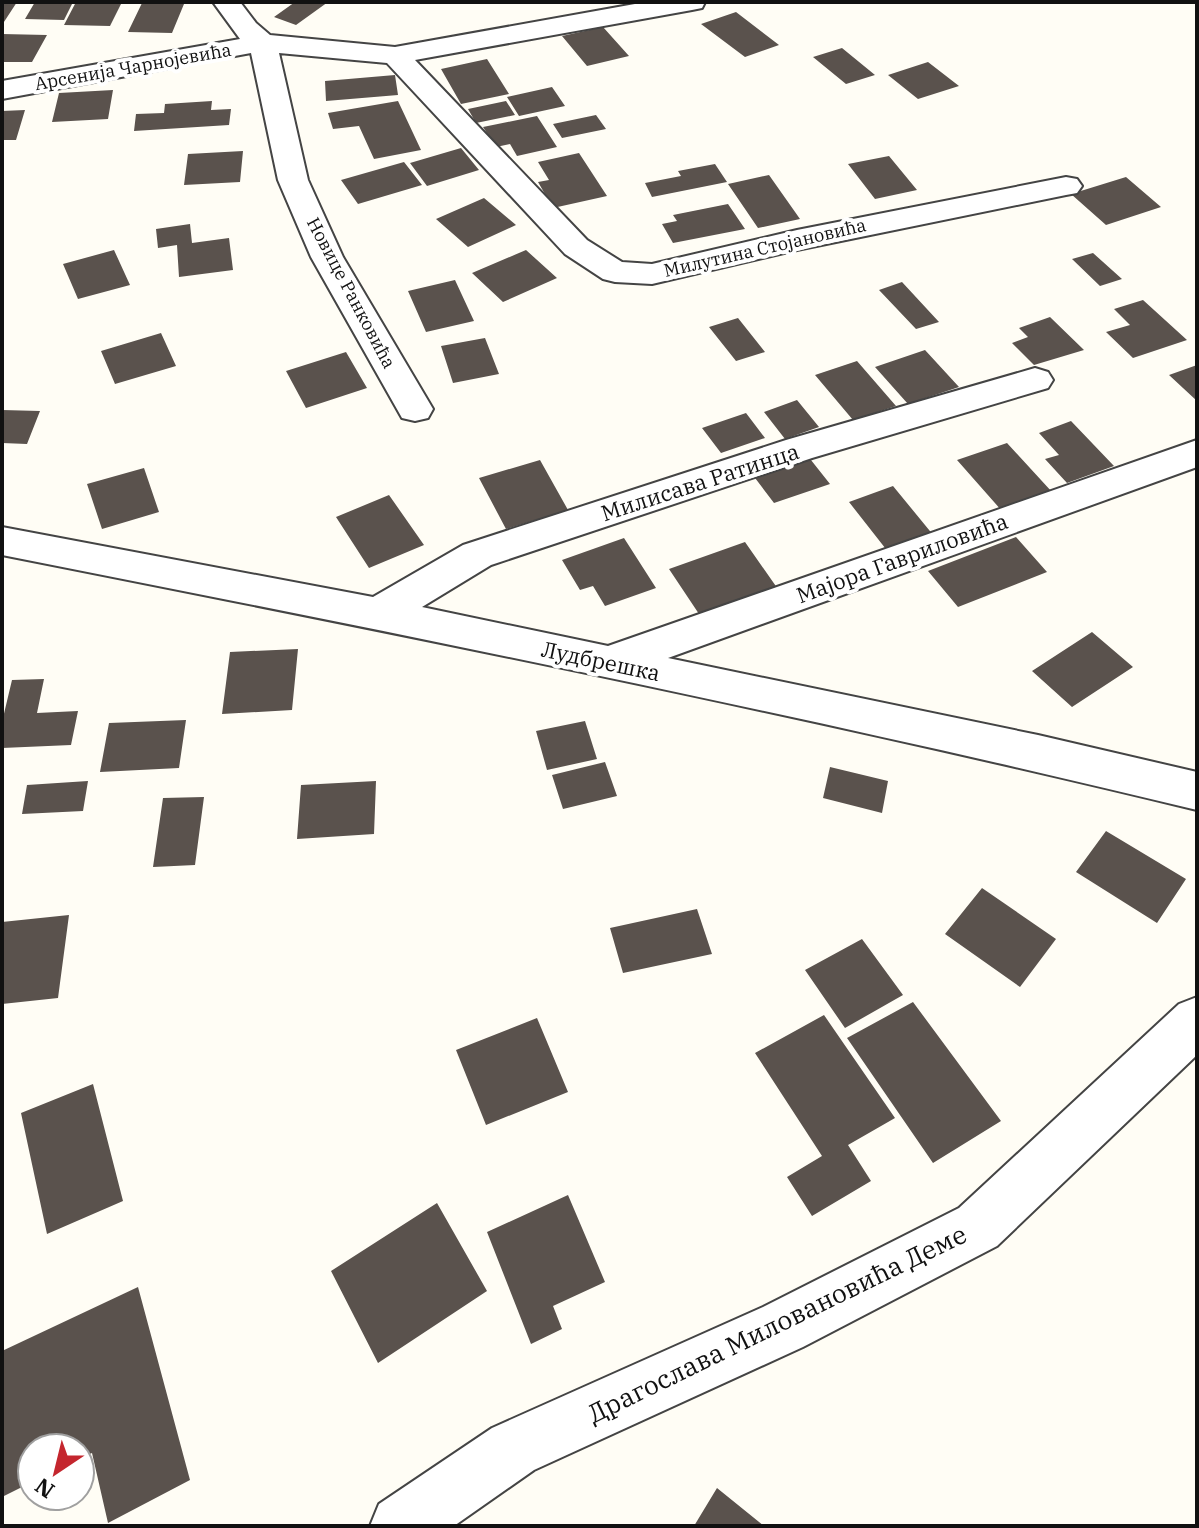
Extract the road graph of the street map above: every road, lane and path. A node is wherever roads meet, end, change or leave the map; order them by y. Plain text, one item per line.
1 (226, 2) edge
2 (692, 2) edge
3 (263, 43) junction
4 (395, 55) junction
5 (2, 90) edge
6 (1066, 186) dead end
7 (1035, 380) dead end
8 (415, 409) dead end
9 (1197, 453) edge
10 (2, 541) edge
11 (378, 614) junction
12 (607, 663) junction
13 (1197, 791) edge
14 (1197, 1021) edge
15 (401, 1526) edge

1 - 3 street
2 - 4 street
3 - 4 street
3 - 5 street, Арсенија Чарнојевића
3 - 8 street, Новице Ранковића
4 - 6 street, Милутина Стојановића
7 - 11 street, Милисава Ратинца
9 - 12 street, Мајора Гавриловића
10 - 11 street, Лудбрешка
11 - 12 street, Лудбрешка
12 - 13 street, Лудбрешка
14 - 15 street, Драгослава Миловановића Деме

